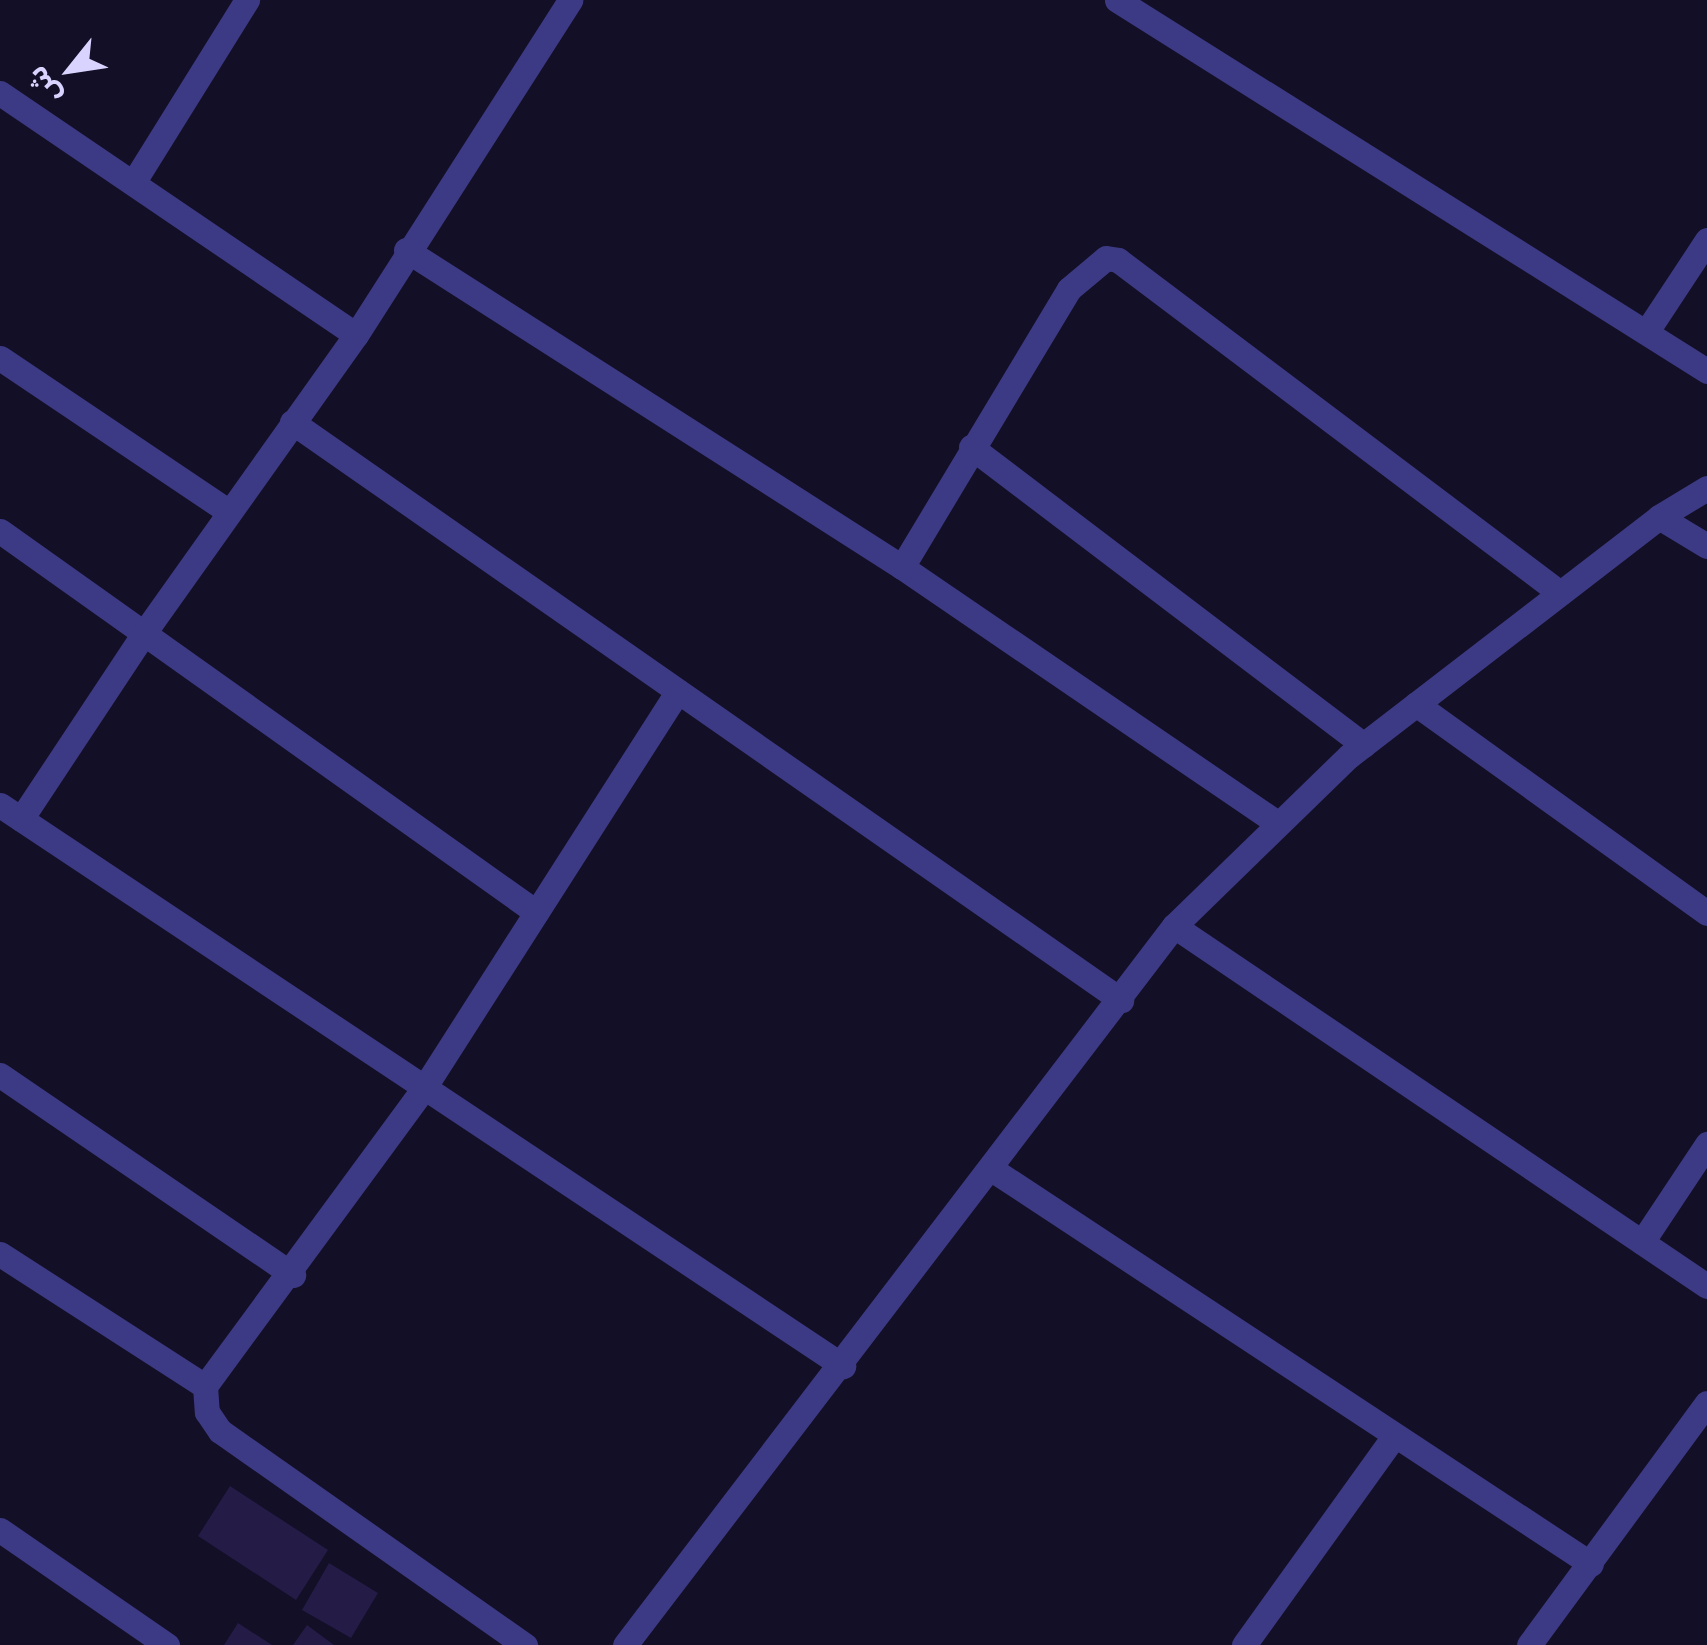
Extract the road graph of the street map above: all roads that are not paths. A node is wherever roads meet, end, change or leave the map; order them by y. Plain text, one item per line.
1 (247, 0) edge
2 (570, 0) edge
3 (1117, 0) edge
4 (0, 93) edge
5 (133, 183) junction
6 (1707, 240) edge
7 (406, 250) junction
8 (1647, 332) junction
9 (356, 335) junction
10 (0, 358) edge
11 (1707, 371) edge
12 (292, 422) junction
13 (971, 447) junction
14 (1707, 488) edge
15 (229, 512) junction
16 (1659, 517) junction
17 (0, 532) edge
18 (1707, 546) edge
19 (902, 566) junction
20 (1560, 593) junction
21 (144, 633) junction
22 (678, 691) junction
23 (1416, 704) junction
24 (1364, 744) junction
25 (11, 812) edge
26 (1276, 822) junction
27 (536, 912) junction
28 (1707, 913) edge
29 (1174, 926) junction
30 (1121, 1000) junction
31 (0, 1075) edge
32 (424, 1088) junction
33 (1707, 1144) edge
34 (993, 1170) junction
35 (1642, 1242) junction
36 (0, 1254) edge
37 (293, 1274) junction
38 (1707, 1286) edge
39 (843, 1366) junction
40 (205, 1386) junction
41 (1707, 1403) edge
42 (1394, 1436) junction
43 (0, 1530) edge
44 (1591, 1564) junction
45 (628, 1644) edge
46 (167, 1645) edge
47 (526, 1645) edge
48 (1244, 1645) edge
49 (1529, 1645) edge

1 - 5 street
2 - 7 street
3 - 8 street
4 - 5 street
5 - 9 street
6 - 8 street
7 - 9 street
7 - 19 street
8 - 11 street
9 - 12 street
10 - 15 street
12 - 15 street
12 - 22 street
13 - 19 street
13 - 20 street
13 - 24 street
14 - 16 street
15 - 21 street
16 - 18 street
16 - 20 street
17 - 21 street
19 - 26 street
20 - 23 street
21 - 25 street
21 - 27 street
22 - 27 street
22 - 30 street
23 - 24 street
23 - 28 street
24 - 26 street
25 - 32 street
26 - 29 street
27 - 32 street
29 - 30 street
29 - 35 street
30 - 34 street
31 - 37 street
32 - 37 street
32 - 39 street
33 - 35 street
34 - 39 street
34 - 42 street
35 - 38 street
36 - 40 street
37 - 40 street
39 - 45 street
40 - 47 street
41 - 44 street
42 - 44 street
42 - 48 street
43 - 46 street
44 - 49 street

